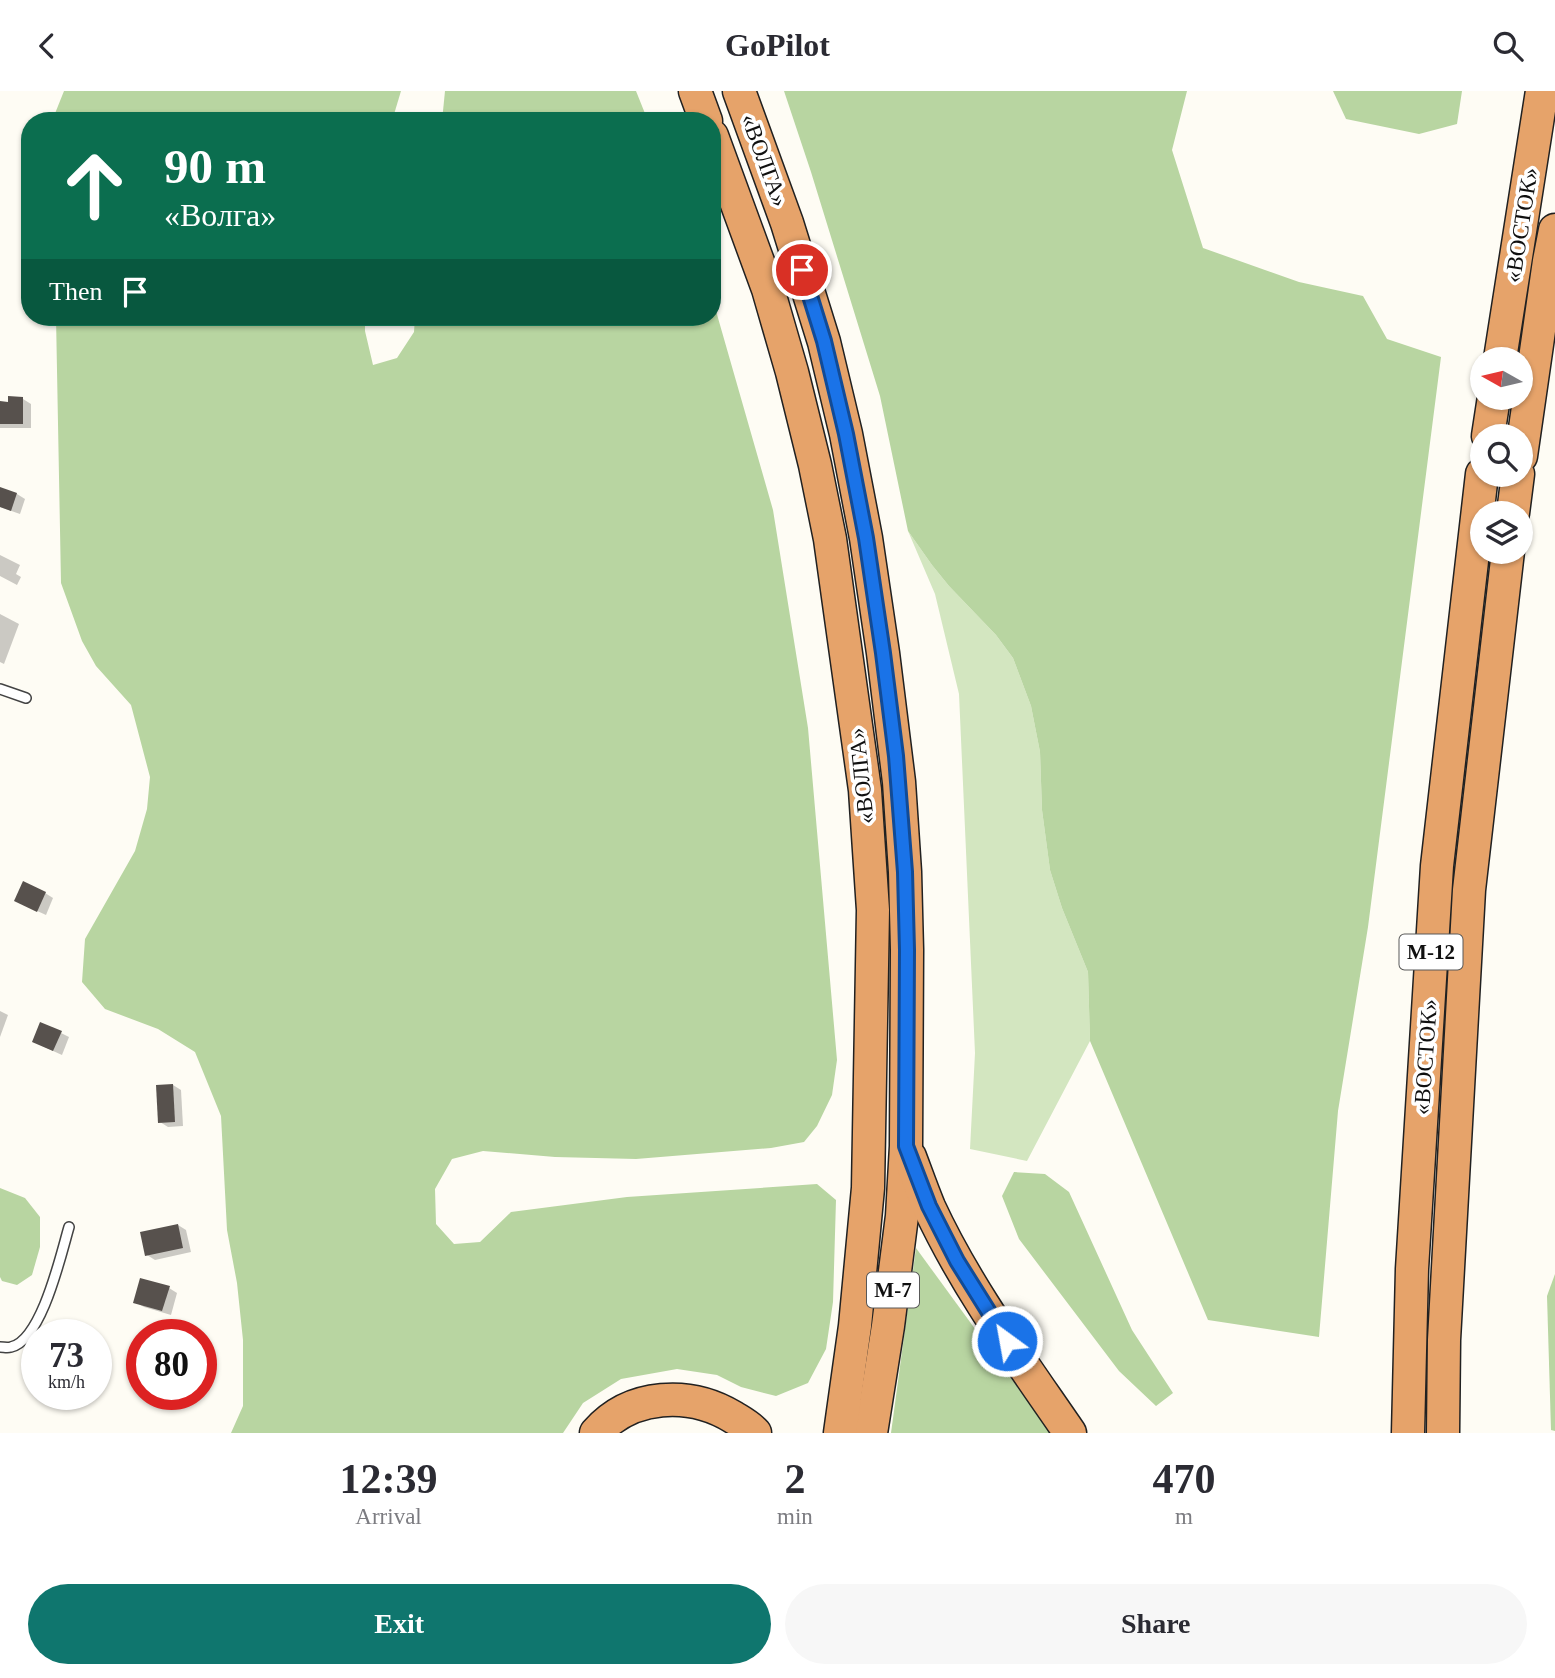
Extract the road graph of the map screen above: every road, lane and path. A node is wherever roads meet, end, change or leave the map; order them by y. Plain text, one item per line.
1 (695, 91) edge
2 (739, 91) edge
3 (1542, 91) edge
4 (703, 112) edge
5 (721, 161) edge
6 (1555, 230) edge
7 (1502, 347) edge
8 (1526, 424) edge
9 (1481, 487) edge
10 (1507, 564) edge
11 (0, 689) edge
12 (26, 698) dead end
13 (906, 1146) junction
14 (69, 1227) dead end
15 (0, 1347) edge
16 (596, 1433) edge
17 (755, 1433) edge
18 (840, 1433) edge
19 (871, 1433) edge
20 (1070, 1433) edge
21 (1408, 1433) edge
22 (1443, 1433) edge

1 - 4 highway, «ВОЛГА»
2 - 13 highway, «ВОЛГА» / М-7
3 - 7 highway, «ВОСТОК»
5 - 18 highway, «ВОЛГА» / М-7
6 - 8 highway, «ВОСТОК»
9 - 21 highway, «ВОСТОК» / М-12
10 - 22 highway, «ВОСТОК» / М-12
11 - 12 lane
13 - 19 highway, «ВОЛГА» / М-7
13 - 20 highway
14 - 15 lane
16 - 17 highway

